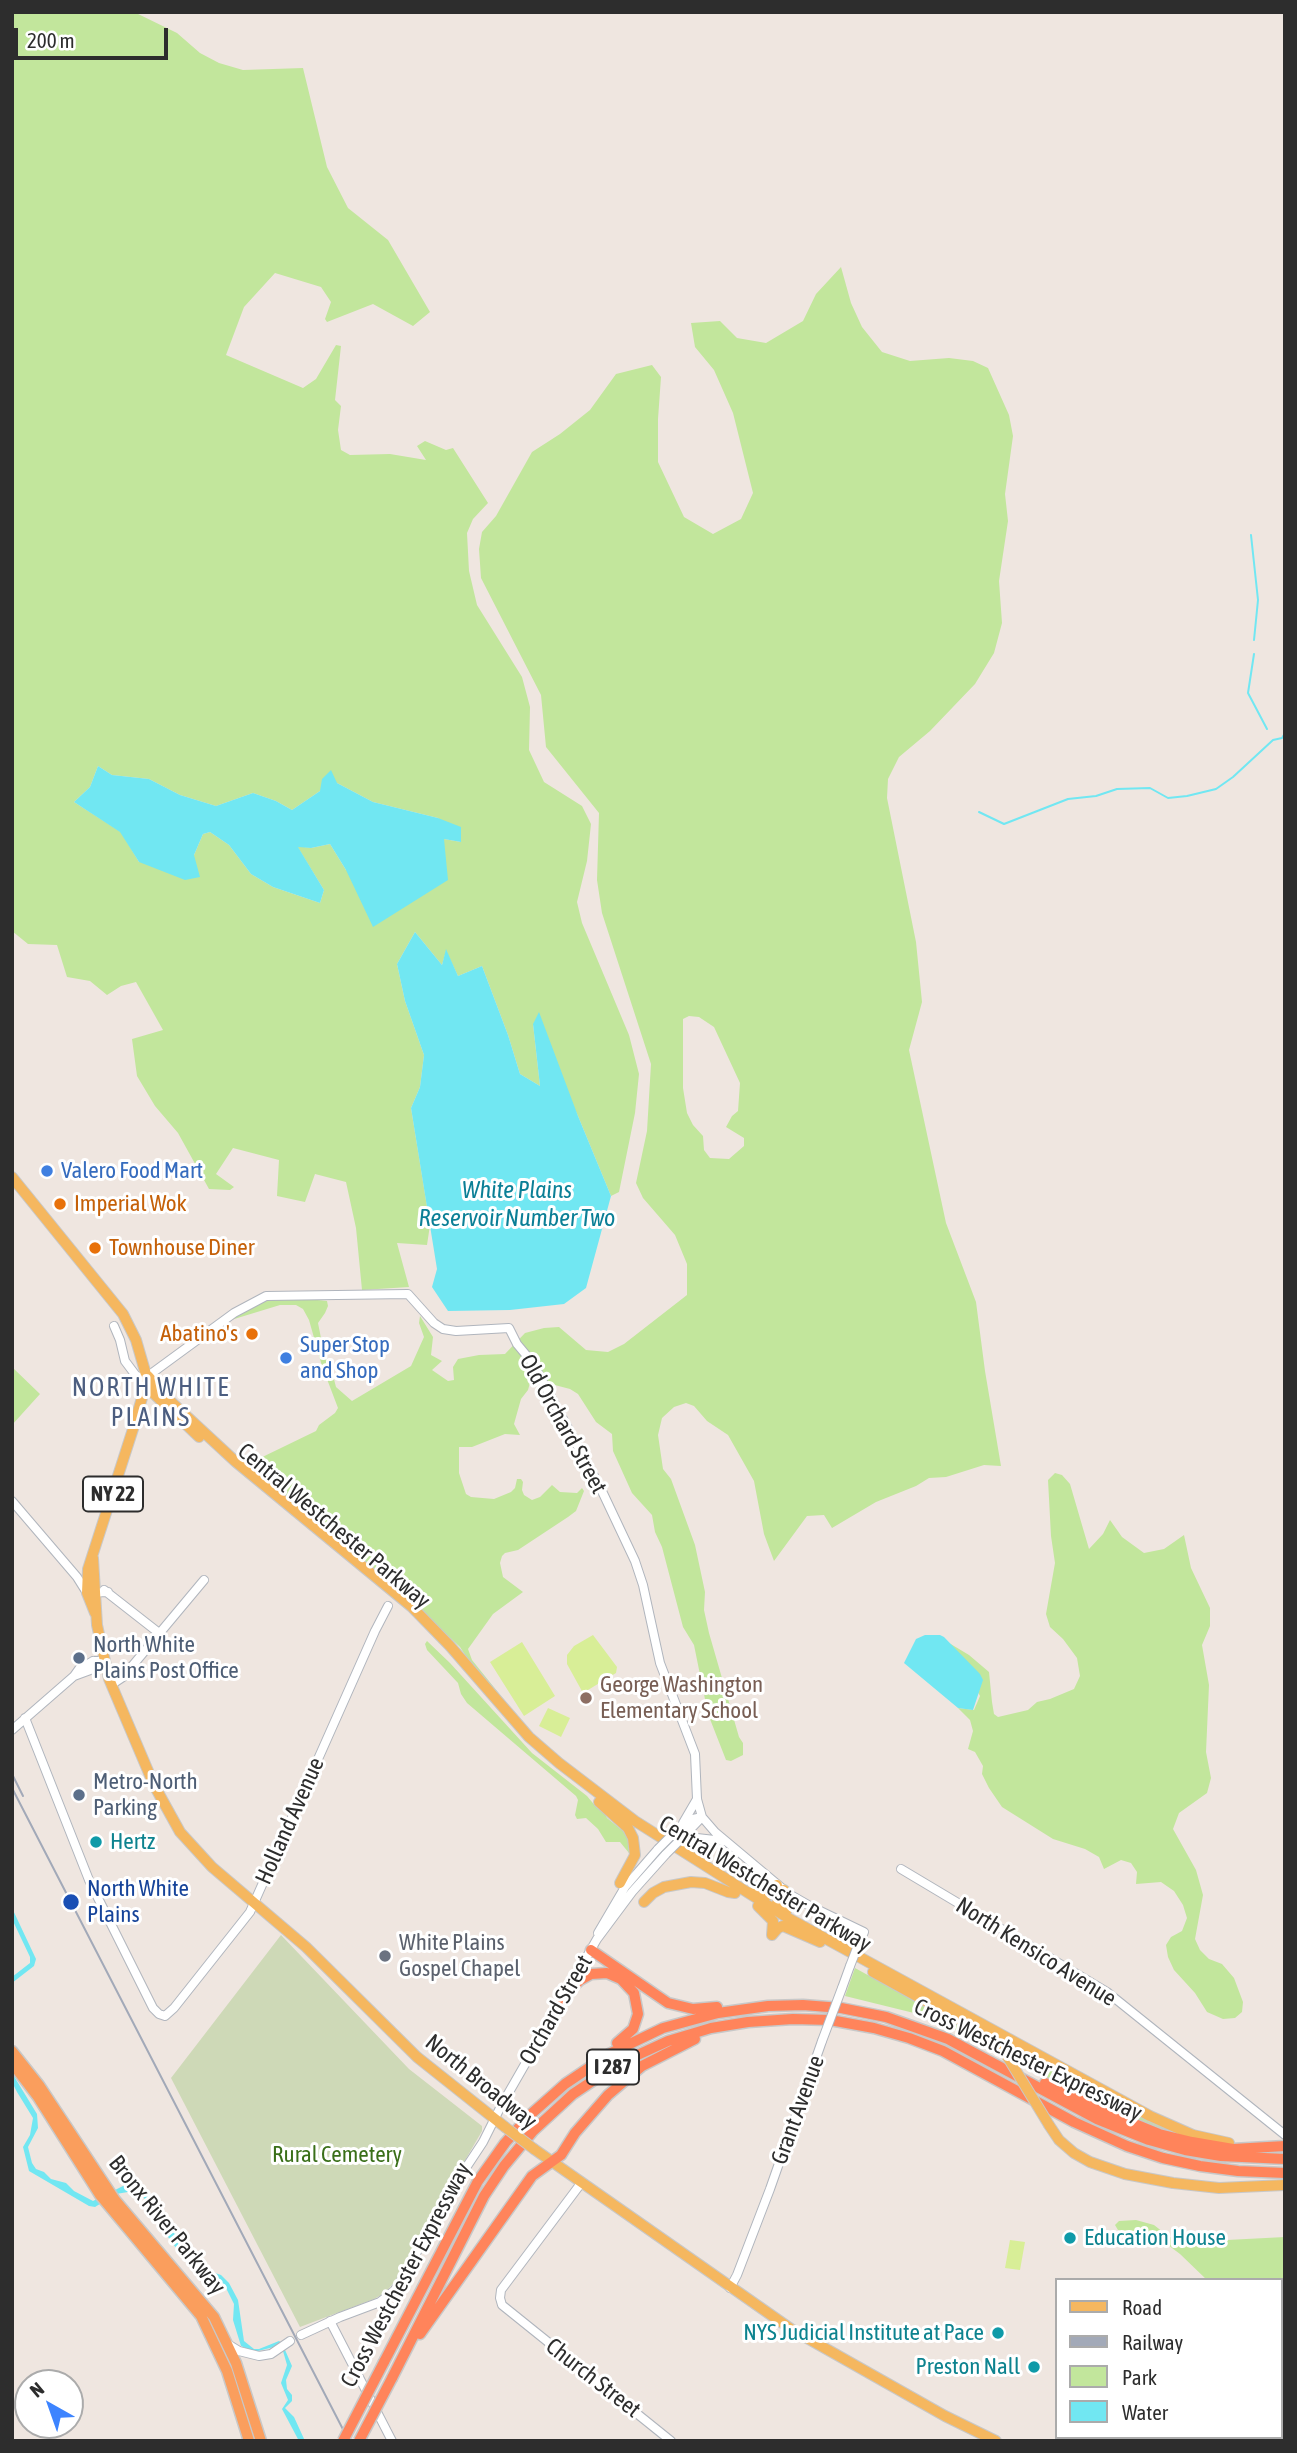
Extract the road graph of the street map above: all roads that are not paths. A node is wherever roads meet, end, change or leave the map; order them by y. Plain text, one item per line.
1 (12, 1178) edge
2 (114, 1326) dead end
3 (148, 1376) junction
4 (12, 1501) edge
5 (204, 1580) dead end
6 (92, 1587) junction
7 (108, 1592) junction
8 (388, 1606) dead end
9 (159, 1633) junction
10 (104, 1661) junction
11 (111, 1685) junction
12 (25, 1718) junction
13 (12, 1731) edge
14 (697, 1799) junction
15 (599, 1802) junction
16 (702, 1817) junction
17 (681, 1827) junction
18 (674, 1840) junction
19 (725, 1841) junction
20 (901, 1869) dead end
21 (626, 1887) junction
22 (780, 1888) junction
23 (740, 1892) junction
24 (254, 1901) junction
25 (645, 1902) joint
26 (758, 1906) junction
27 (597, 1939) junction
28 (821, 1939) junction
29 (589, 1952) junction
30 (623, 1980) junction
31 (561, 1999) junction
32 (737, 2009) junction
33 (765, 2020) junction
34 (12, 2050) edge
35 (611, 2053) junction
36 (982, 2057) junction
37 (12, 2063) edge
38 (495, 2119) junction
39 (1285, 2135) edge
40 (1266, 2146) junction
41 (1285, 2146) edge
42 (1285, 2159) edge
43 (550, 2161) junction
44 (1285, 2173) edge
45 (582, 2182) junction
46 (1285, 2185) edge
47 (104, 2192) junction
48 (112, 2202) junction
49 (730, 2288) junction
50 (330, 2321) junction
51 (301, 2335) dead end
52 (213, 2338) junction
53 (288, 2343) dead end
54 (229, 2345) junction
55 (393, 2375) junction
56 (248, 2441) edge
57 (261, 2441) edge
58 (343, 2441) edge
59 (359, 2441) edge
60 (392, 2441) edge
61 (671, 2441) edge
62 (996, 2441) edge

1 - 3 main road
2 - 3 street
3 - 6 main road, North Broadway / NY 22
3 - 14 street, Old Orchard Street
3 - 15 main road, Central Westchester Parkway
3 - 23 main road, Central Westchester Parkway
4 - 6 street
5 - 9 street
6 - 7 street
6 - 7 street
6 - 10 main road, North Broadway / NY 22
7 - 9 street
8 - 24 street, Holland Avenue
9 - 11 street
10 - 11 main road, North Broadway / NY 22
10 - 12 street
11 - 24 main road, North Broadway / NY 22
12 - 13 street
12 - 24 street, Holland Avenue
14 - 16 street
14 - 17 street
15 - 21 main road
15 - 23 main road, Central Westchester Parkway
16 - 17 street, Orchard Street
16 - 18 street, Orchard Street
16 - 19 street
17 - 18 street, Orchard Street
18 - 19 street
18 - 21 street, Orchard Street, bridge
19 - 22 street
20 - 39 street, North Kensico Avenue
21 - 25 street
21 - 27 street, Orchard Street
21 - 27 street, Orchard Street
22 - 23 main road
22 - 28 main road
22 - 49 street, Grant Avenue, bridge
23 - 25 main road
23 - 26 main road, Central Westchester Parkway
23 - 28 main road, Central Westchester Parkway
24 - 38 main road, North Broadway / NY 22
26 - 28 main road, Central Westchester Parkway
26 - 28 main road
27 - 29 street, Orchard Street
28 - 40 main road, Central Westchester Parkway
28 - 46 main road, Central Westchester Parkway, bridge
29 - 30 highway
29 - 31 street, Orchard Street
29 - 32 highway
30 - 31 highway
30 - 35 highway
31 - 38 street, Orchard Street
32 - 35 highway, Cross Westchester Expressway / I 287
32 - 36 highway, Cross Westchester Expressway / I 287
33 - 43 highway
33 - 44 highway, Cross Westchester Expressway / I 287
33 - 55 highway, Cross Westchester Expressway / I 287
34 - 47 highway, Bronx River Parkway
35 - 58 highway, Cross Westchester Expressway / I 287, bridge
36 - 40 highway
36 - 42 highway, Cross Westchester Expressway / I 287
37 - 47 highway, Bronx River Parkway
38 - 43 main road, North Broadway / NY 22, bridge
38 - 50 street, Orchard Street
40 - 41 highway
43 - 45 main road, North Broadway / NY 22
43 - 55 highway
45 - 49 main road, North Broadway / NY 22
45 - 61 street, Church Street
47 - 48 highway, Bronx River Parkway
48 - 52 highway, Bronx River Parkway
48 - 54 highway, Bronx River Parkway
49 - 62 main road, North Broadway / NY 22
50 - 51 street, Orchard Street
50 - 60 street
52 - 54 street
52 - 56 highway, Bronx River Parkway
53 - 54 street
54 - 57 highway, Bronx River Parkway
55 - 59 highway, Cross Westchester Expressway / I 287, bridge

